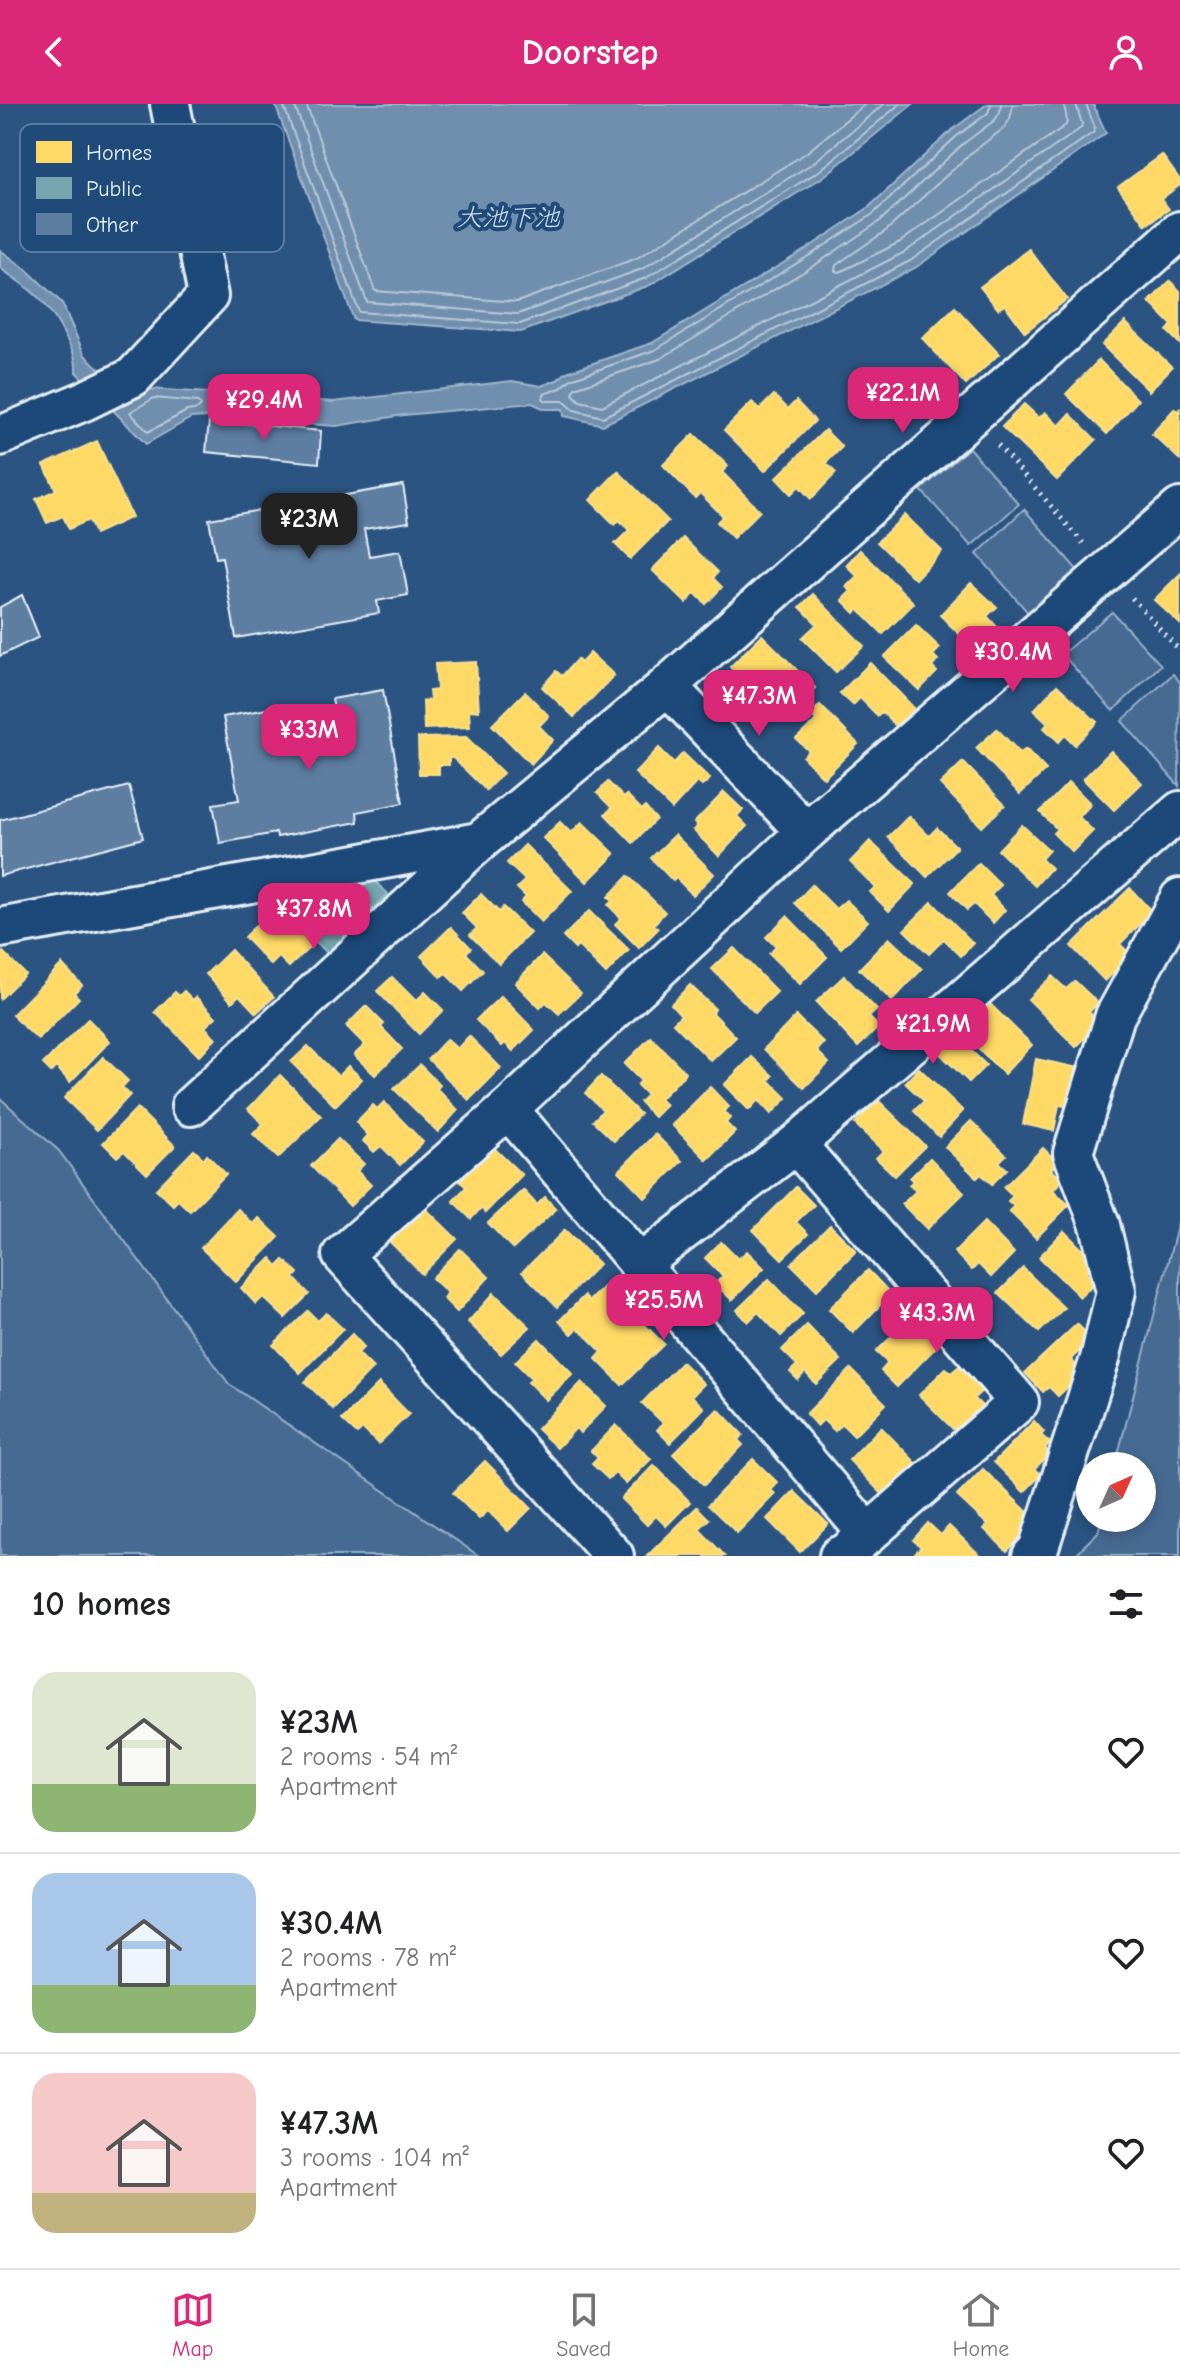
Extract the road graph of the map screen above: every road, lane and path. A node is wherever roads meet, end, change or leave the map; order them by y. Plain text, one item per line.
1 (170, 104) edge
2 (174, 124) edge
3 (1180, 231) edge
4 (199, 252) edge
5 (972, 415) junction
6 (0, 436) edge
7 (1180, 508) edge
8 (1108, 571) junction
9 (1180, 651) edge
10 (667, 686) junction
11 (1180, 811) edge
12 (806, 832) junction
13 (479, 842) junction
14 (1180, 898) edge
15 (0, 928) edge
16 (191, 1106) dead end
17 (508, 1109) junction
18 (796, 1144) junction
19 (639, 1265) junction
20 (849, 1550) edge
21 (614, 1556) edge
22 (1032, 1556) edge

1 - 2 street
3 - 5 street
4 - 6 street
5 - 8 path
5 - 10 street
7 - 8 street
8 - 9 path
8 - 12 street
10 - 12 street
10 - 13 street
11 - 18 street
12 - 17 street
13 - 15 street
13 - 16 street
14 - 22 street
17 - 19 street
17 - 21 street
18 - 19 street
18 - 20 street
19 - 20 street

